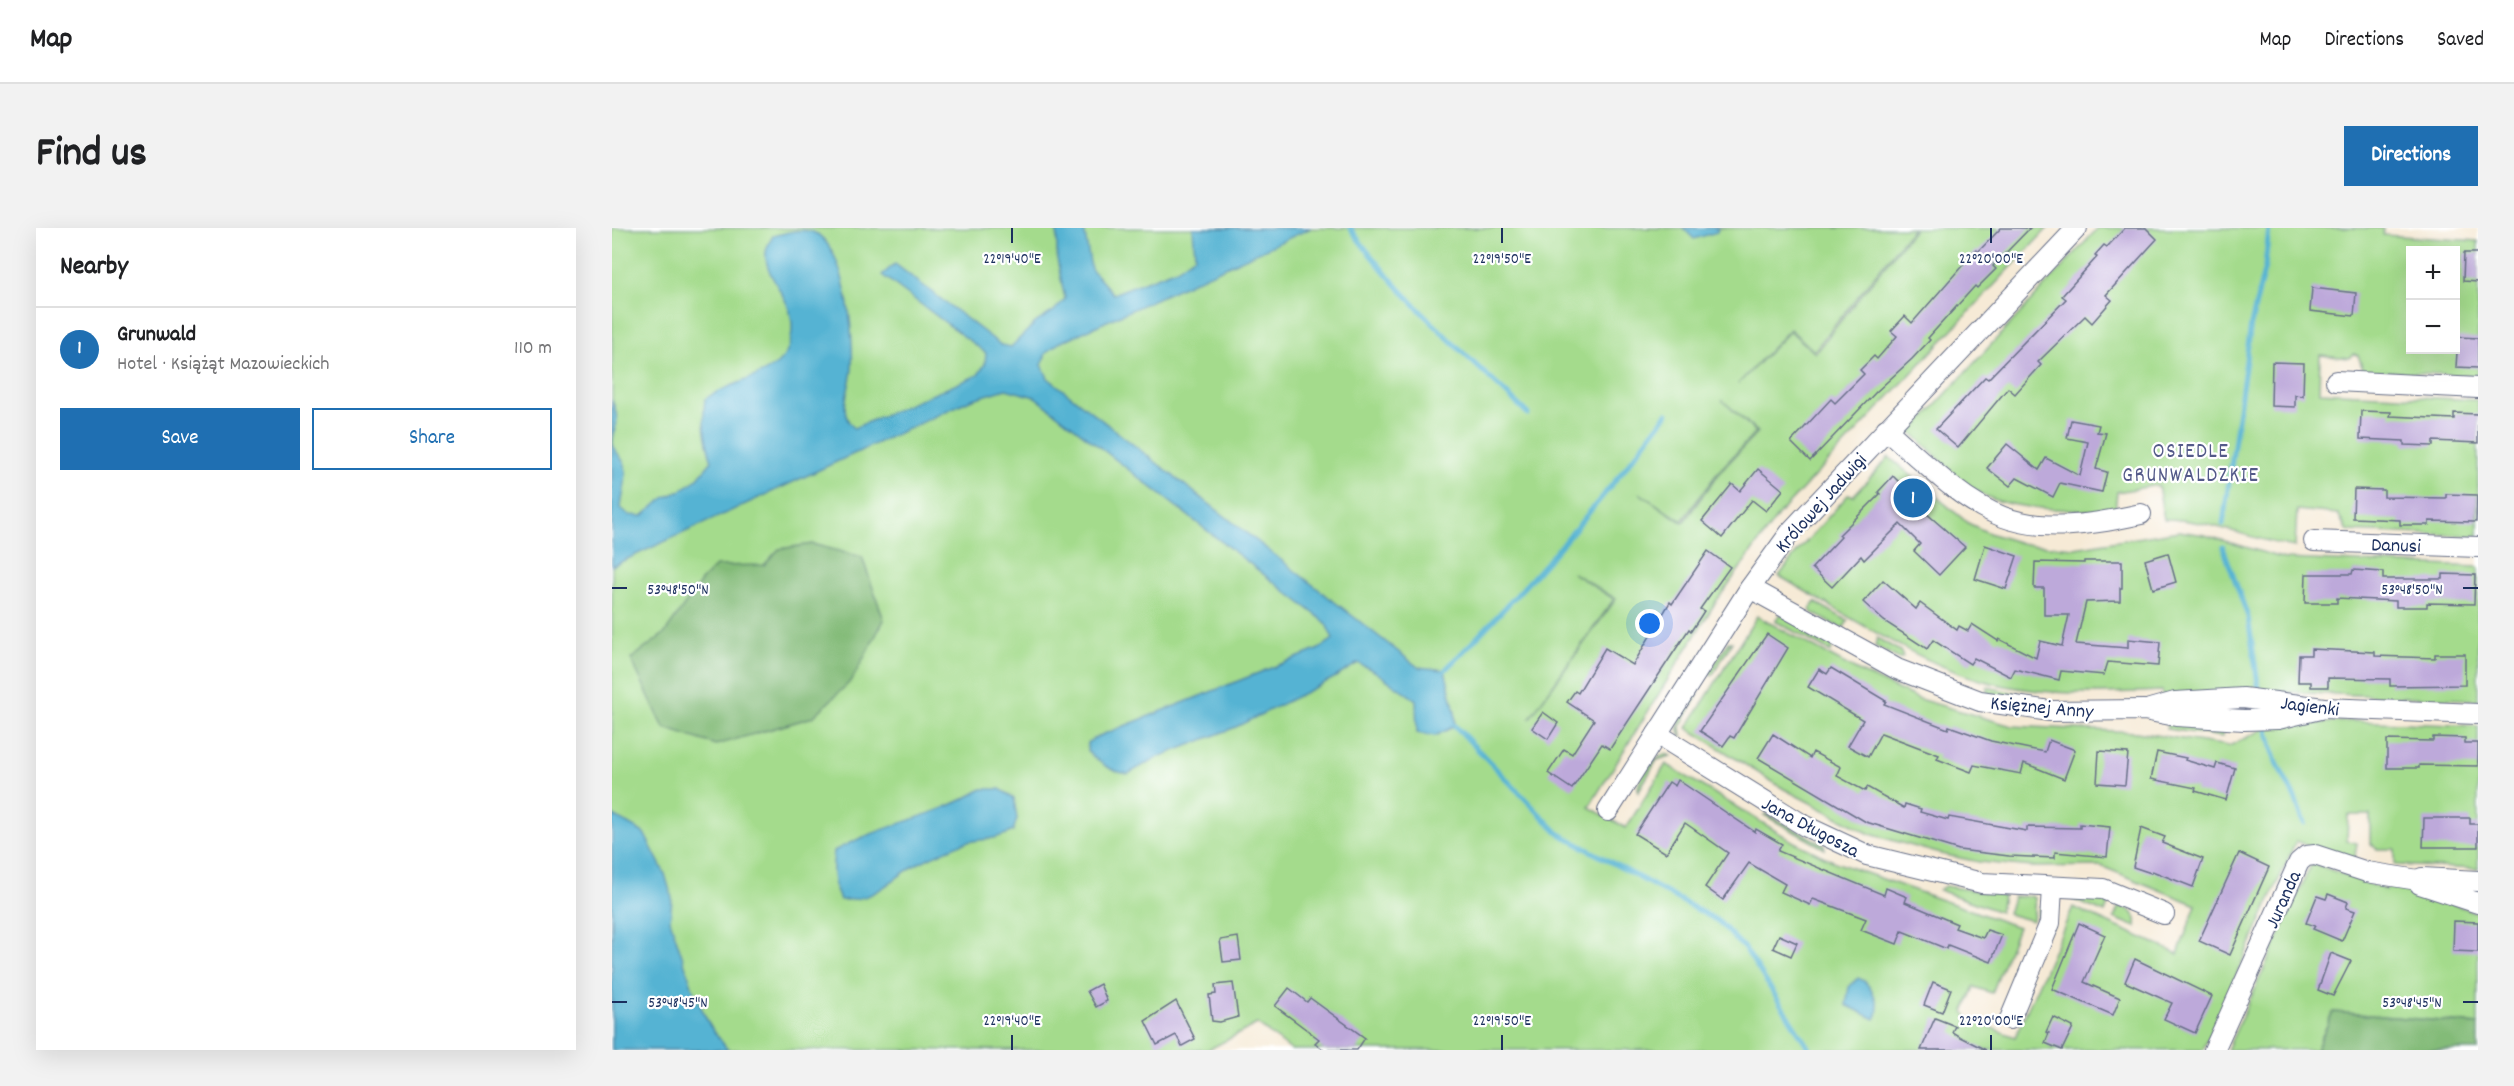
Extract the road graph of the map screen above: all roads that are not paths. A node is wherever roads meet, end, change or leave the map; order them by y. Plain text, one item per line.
1 (2077, 228) edge
2 (2336, 381) dead end
3 (2478, 388) edge
4 (1886, 429) junction
5 (2141, 514) dead end
6 (2314, 541) dead end
7 (2478, 547) edge
8 (1750, 588) junction
9 (2144, 710) joint
10 (2478, 714) edge
11 (1657, 734) junction
12 (1608, 811) dead end
13 (2418, 880) junction
14 (2478, 881) edge
15 (2052, 887) junction
16 (2478, 903) edge
17 (2164, 914) dead end
18 (2010, 1019) dead end
19 (2214, 1050) edge

1 - 4 street, Królowej Jadwigi
2 - 3 street
4 - 5 street
4 - 8 street, Królowej Jadwigi
6 - 7 street, Danusi
8 - 9 street, Księżnej Anny
8 - 11 street, Królowej Jadwigi
9 - 10 street, Jagienki
11 - 12 street, Królowej Jadwigi
11 - 15 street, Jana Długosza
13 - 14 street, Juranda
13 - 16 street, Juranda
13 - 19 street, Juranda
15 - 17 street, Jana Długosza
15 - 18 street

